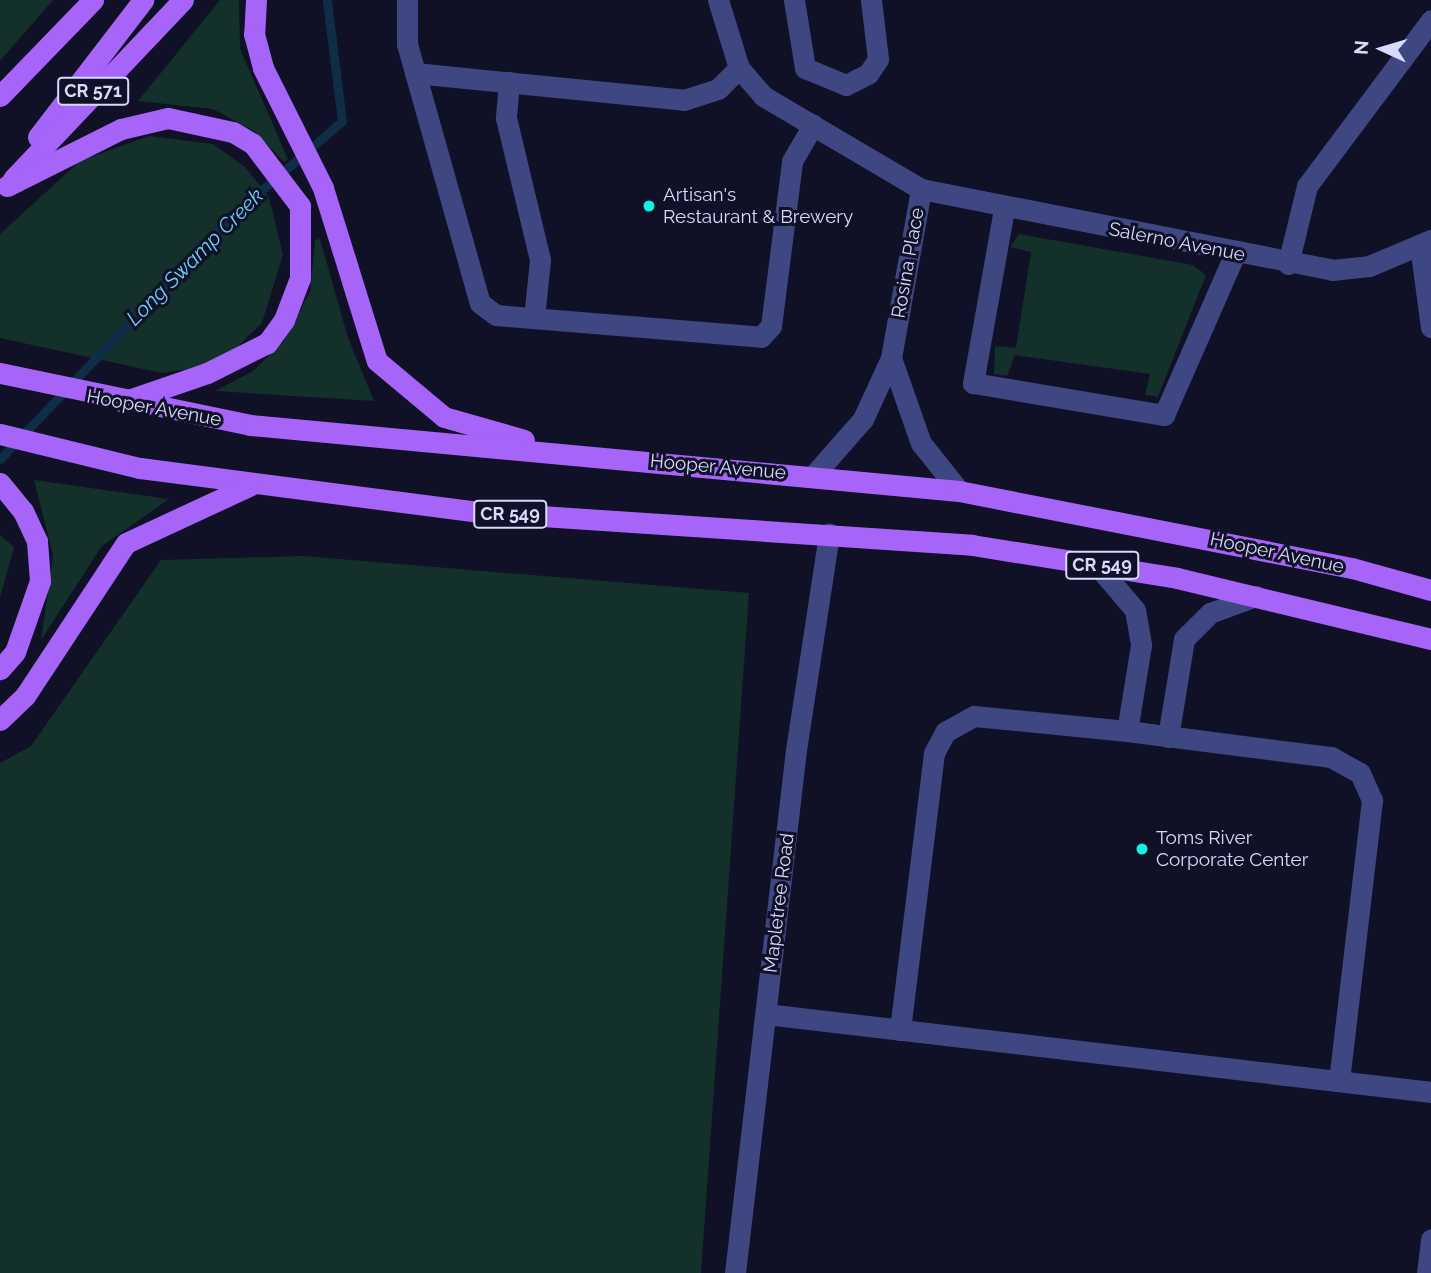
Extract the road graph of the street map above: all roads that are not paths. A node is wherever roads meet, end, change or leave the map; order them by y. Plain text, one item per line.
1 (93, 0) edge
2 (143, 0) edge
3 (183, 0) edge
4 (256, 0) edge
5 (407, 0) edge
6 (718, 0) edge
7 (794, 0) edge
8 (871, 0) edge
9 (1431, 19) edge
10 (739, 68) junction
11 (415, 73) junction
12 (509, 82) junction
13 (0, 96) edge
14 (813, 125) junction
15 (921, 189) junction
16 (4, 190) edge
17 (1004, 209) junction
18 (1425, 243) edge
19 (1235, 253) junction
20 (1288, 264) junction
21 (534, 318) junction
22 (1431, 327) edge
23 (891, 358) junction
24 (0, 373) edge
25 (112, 401) junction
26 (0, 434) edge
27 (567, 452) junction
28 (813, 476) junction
29 (254, 483) junction
30 (1, 484) edge
31 (959, 491) junction
32 (829, 534) junction
33 (1096, 564) junction
34 (1431, 590) edge
35 (1256, 596) junction
36 (1431, 639) edge
37 (0, 669) edge
38 (0, 720) edge
39 (1127, 732) junction
40 (1168, 737) junction
41 (766, 1014) junction
42 (900, 1030) junction
43 (1339, 1081) junction
44 (1431, 1092) edge
45 (1431, 1239) edge
46 (735, 1273) edge
47 (1427, 1273) edge

1 - 13 main road, CR 571
2 - 16 main road
3 - 16 main road, CR 571
4 - 27 main road
5 - 11 street
6 - 10 street, Rosina Place
7 - 8 street
9 - 20 street
10 - 12 street
10 - 14 street, Rosina Place
11 - 12 street
11 - 21 street
12 - 21 street
14 - 15 street, Rosina Place
14 - 21 street
15 - 17 street, Salerno Avenue
15 - 23 street, Rosina Place
16 - 25 main road
17 - 19 street, Salerno Avenue
17 - 19 street
18 - 20 street, Salerno Avenue
18 - 22 street
19 - 20 street, Salerno Avenue
23 - 28 street, Rosina Place
23 - 31 street
24 - 25 main road, Hooper Avenue / CR 549
25 - 27 main road, Hooper Avenue / CR 549
26 - 29 main road, CR 549
27 - 28 main road, Hooper Avenue / CR 549
28 - 31 main road, Hooper Avenue / CR 549
29 - 32 main road, CR 549
29 - 38 main road
30 - 37 main road
31 - 34 main road, Hooper Avenue / CR 549
32 - 33 main road, CR 549
32 - 41 street, Mapletree Road
33 - 35 main road, CR 549
33 - 39 street
35 - 36 main road, CR 549
35 - 40 street
39 - 40 street
39 - 42 street
40 - 43 street
41 - 42 street
41 - 46 street, Mapletree Road
42 - 43 street
43 - 44 street
45 - 47 street

